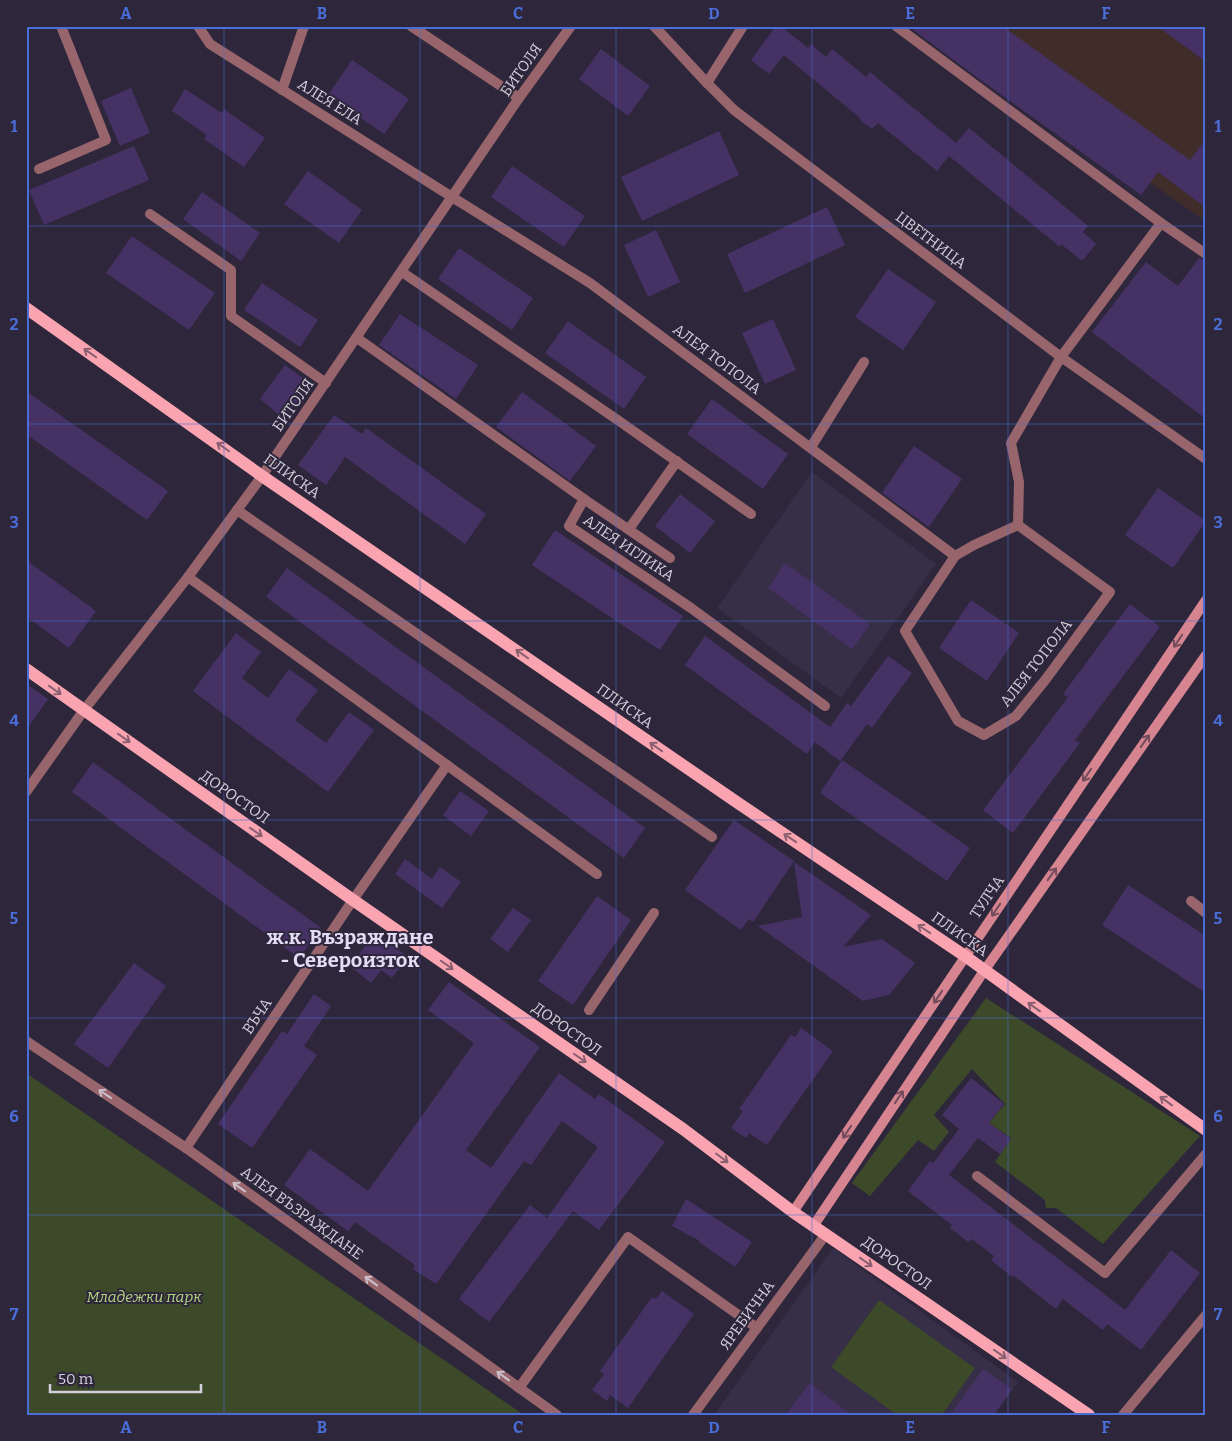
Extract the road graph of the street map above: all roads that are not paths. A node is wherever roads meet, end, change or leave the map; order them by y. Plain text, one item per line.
1 (61, 26) edge
2 (198, 26) edge
3 (304, 26) edge
4 (411, 26) edge
5 (571, 26) edge
6 (654, 26) edge
7 (743, 26) edge
8 (896, 26) edge
9 (707, 83) junction
10 (282, 90) junction
11 (520, 98) junction
12 (39, 168) dead end
13 (452, 197) junction
14 (150, 214) dead end
15 (1161, 223) junction
16 (1206, 254) edge
17 (402, 272) junction
18 (26, 308) edge
19 (357, 338) junction
20 (1061, 356) junction
21 (864, 362) dead end
22 (326, 383) junction
23 (811, 447) junction
24 (1206, 459) edge
25 (677, 461) junction
26 (262, 476) junction
27 (584, 499) junction
28 (237, 510) junction
29 (751, 514) dead end
30 (1018, 525) junction
31 (629, 530) junction
32 (956, 556) junction
33 (670, 558) dead end
34 (188, 577) junction
35 (1206, 600) edge
36 (1206, 654) edge
37 (26, 669) edge
38 (826, 706) dead end
39 (84, 710) junction
40 (447, 765) junction
41 (26, 792) edge
42 (712, 837) dead end
43 (597, 874) dead end
44 (353, 900) junction
45 (1191, 901) dead end
46 (654, 913) dead end
47 (1206, 914) edge
48 (965, 956) junction
49 (984, 971) junction
50 (589, 1010) dead end
51 (26, 1041) edge
52 (1206, 1130) edge
53 (186, 1148) junction
54 (1206, 1154) edge
55 (977, 1176) dead end
56 (793, 1212) junction
57 (814, 1225) junction
58 (826, 1234) junction
59 (1206, 1315) edge
60 (757, 1328) junction
61 (520, 1388) junction
62 (557, 1415) edge
63 (693, 1415) edge
64 (1089, 1415) edge
65 (1124, 1415) edge

1 - 12 street
2 - 10 street, АЛЕЯ ЕЛА
3 - 10 street
4 - 11 street
5 - 11 street, БИТОЛЯ
6 - 9 street, ЦВЕТНИЦА
7 - 9 street
8 - 15 street
9 - 20 street, ЦВЕТНИЦА
10 - 13 street, АЛЕЯ ЕЛА
11 - 13 street, БИТОЛЯ
13 - 17 street, БИТОЛЯ
13 - 23 street, АЛЕЯ ТОПОЛА
14 - 22 street
15 - 16 street
15 - 20 street
17 - 19 street, БИТОЛЯ
17 - 25 street
26 -> 18 main road, ПЛИСКА
19 - 22 street, БИТОЛЯ
19 - 27 street, АЛЕЯ ИГЛИКА
20 - 24 street, ЦВЕТНИЦА
20 - 30 street
21 - 23 street
22 - 26 street, БИТОЛЯ
23 - 32 street, АЛЕЯ ТОПОЛА
25 - 29 street
25 - 31 street
26 - 28 street, БИТОЛЯ
48 -> 26 main road, ПЛИСКА
27 - 31 street
27 - 38 street, АЛЕЯ ИГЛИКА
28 - 34 street, БИТОЛЯ
28 - 42 street
30 - 32 street, АЛЕЯ ТОПОЛА
30 - 32 street, АЛЕЯ ТОПОЛА
31 - 33 street
34 - 39 street, БИТОЛЯ
34 - 40 street
35 -> 48 main road, ТУЛЧА
49 -> 36 main road
37 -> 39 main road, ДОРОСТОЛ
39 - 41 street, БИТОЛЯ
39 -> 44 main road, ДОРОСТОЛ
40 - 43 street
40 - 44 street, ВЪЧА
44 - 53 street, ВЪЧА
44 -> 56 main road, ДОРОСТОЛ
45 - 47 street
46 - 50 street
48 - 49 main road, ПЛИСКА
48 -> 56 main road, ТУЛЧА
52 -> 49 main road, ПЛИСКА
57 -> 49 main road
53 -> 51 street, АЛЕЯ ВЪЗРАЖДАНЕ
61 -> 53 street, АЛЕЯ ВЪЗРАЖДАНЕ
54 - 55 street
56 - 57 main road, ДОРОСТОЛ
57 - 58 main road, ДОРОСТОЛ
58 - 60 street, ЯРЕБИЧНА
58 -> 64 main road, ДОРОСТОЛ
59 - 65 street
60 - 61 street
60 - 63 street, ЯРЕБИЧНА
61 - 62 street, АЛЕЯ ВЪЗРАЖДАНЕ

